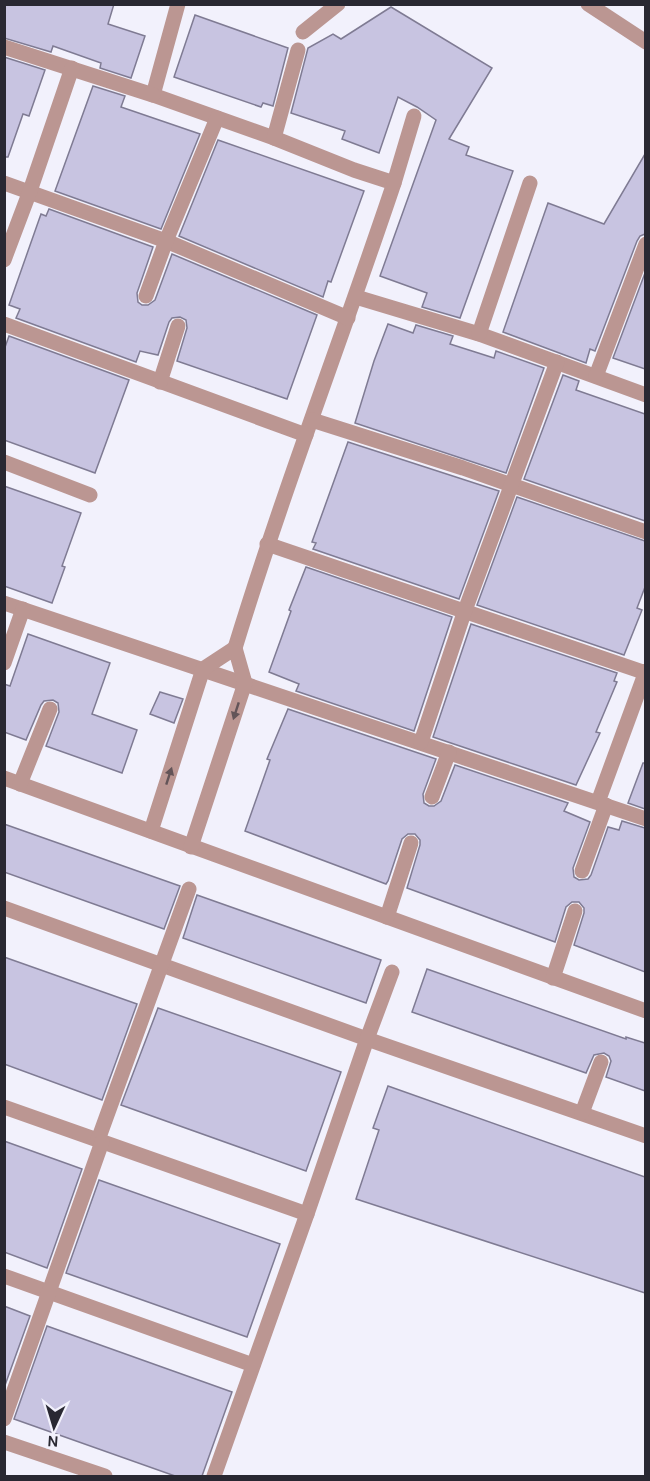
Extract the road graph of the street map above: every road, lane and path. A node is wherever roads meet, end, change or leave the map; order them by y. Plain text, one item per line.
1 (178, 4) edge
2 (338, 4) edge
3 (588, 4) edge
4 (303, 32) dead end
5 (645, 42) edge
6 (4, 47) edge
7 (298, 50) dead end
8 (72, 68) junction
9 (153, 96) junction
10 (414, 116) dead end
11 (217, 118) junction
12 (274, 138) junction
13 (4, 183) edge
14 (394, 183) junction
15 (530, 183) dead end
16 (30, 191) junction
17 (166, 241) junction
18 (645, 244) edge
19 (4, 260) edge
20 (146, 296) dead end
21 (356, 297) junction
22 (348, 318) junction
23 (4, 324) edge
24 (178, 326) dead end
25 (478, 334) junction
26 (557, 362) junction
27 (596, 376) junction
28 (160, 382) junction
29 (645, 395) edge
30 (312, 420) junction
31 (306, 435) junction
32 (4, 462) edge
33 (511, 485) junction
34 (90, 495) dead end
35 (645, 532) edge
36 (267, 544) junction
37 (4, 603) edge
38 (23, 609) junction
39 (464, 613) junction
40 (235, 648) junction
41 (4, 663) edge
42 (203, 669) junction
43 (645, 672) edge
44 (245, 683) junction
45 (50, 709) dead end
46 (421, 742) junction
47 (449, 752) junction
48 (4, 778) edge
49 (20, 784) junction
50 (432, 796) dead end
51 (602, 804) junction
52 (645, 819) edge
53 (151, 831) junction
54 (411, 843) dead end
55 (191, 847) junction
56 (582, 871) dead end
57 (189, 889) dead end
58 (4, 908) edge
59 (575, 911) dead end
60 (387, 917) junction
61 (161, 965) junction
62 (392, 972) dead end
63 (553, 978) junction
64 (645, 1011) edge
65 (367, 1039) junction
66 (601, 1062) dead end
67 (4, 1107) edge
68 (582, 1113) junction
69 (645, 1136) edge
70 (100, 1141) junction
71 (308, 1214) junction
72 (4, 1276) edge
73 (50, 1292) junction
74 (253, 1365) junction
75 (4, 1419) edge
76 (4, 1442) edge
77 (105, 1476) edge
78 (214, 1476) edge

1 - 9 street
2 - 4 street
3 - 5 street
6 - 8 street
7 - 12 street
8 - 9 street
8 - 16 street
9 - 11 street
10 - 14 street
11 - 12 street
11 - 17 street
12 - 14 street
13 - 16 street
14 - 21 street
15 - 25 street
16 - 17 street
16 - 19 street
17 - 20 street
17 - 22 street
18 - 27 street
21 - 22 street
21 - 25 street
22 - 30 street
23 - 28 street
24 - 28 street
25 - 26 street
26 - 27 street
26 - 33 street
27 - 29 street
28 - 31 street
30 - 31 street
30 - 33 street
31 - 36 street
32 - 34 street
33 - 35 street
33 - 39 street
36 - 39 street
36 - 40 street
37 - 38 street
38 - 41 street
38 - 42 street
39 - 43 street
39 - 46 street
40 - 42 street
40 - 44 street
42 - 44 street
53 -> 42 street
43 - 51 street
44 - 46 street
44 -> 55 street
45 - 49 street
46 - 47 street
47 - 50 street
47 - 51 street
48 - 49 street
49 - 53 street
51 - 52 street
51 - 56 street
53 - 55 street
54 - 60 street
55 - 60 street
57 - 61 street
58 - 61 street
59 - 63 street
60 - 63 street
61 - 65 street
61 - 70 street
62 - 65 street
63 - 64 street
65 - 68 street
65 - 71 street
66 - 68 street
67 - 70 street
68 - 69 street
70 - 71 street
70 - 73 street
71 - 74 street
72 - 73 street
73 - 74 street
73 - 75 street
74 - 78 street
76 - 77 street

